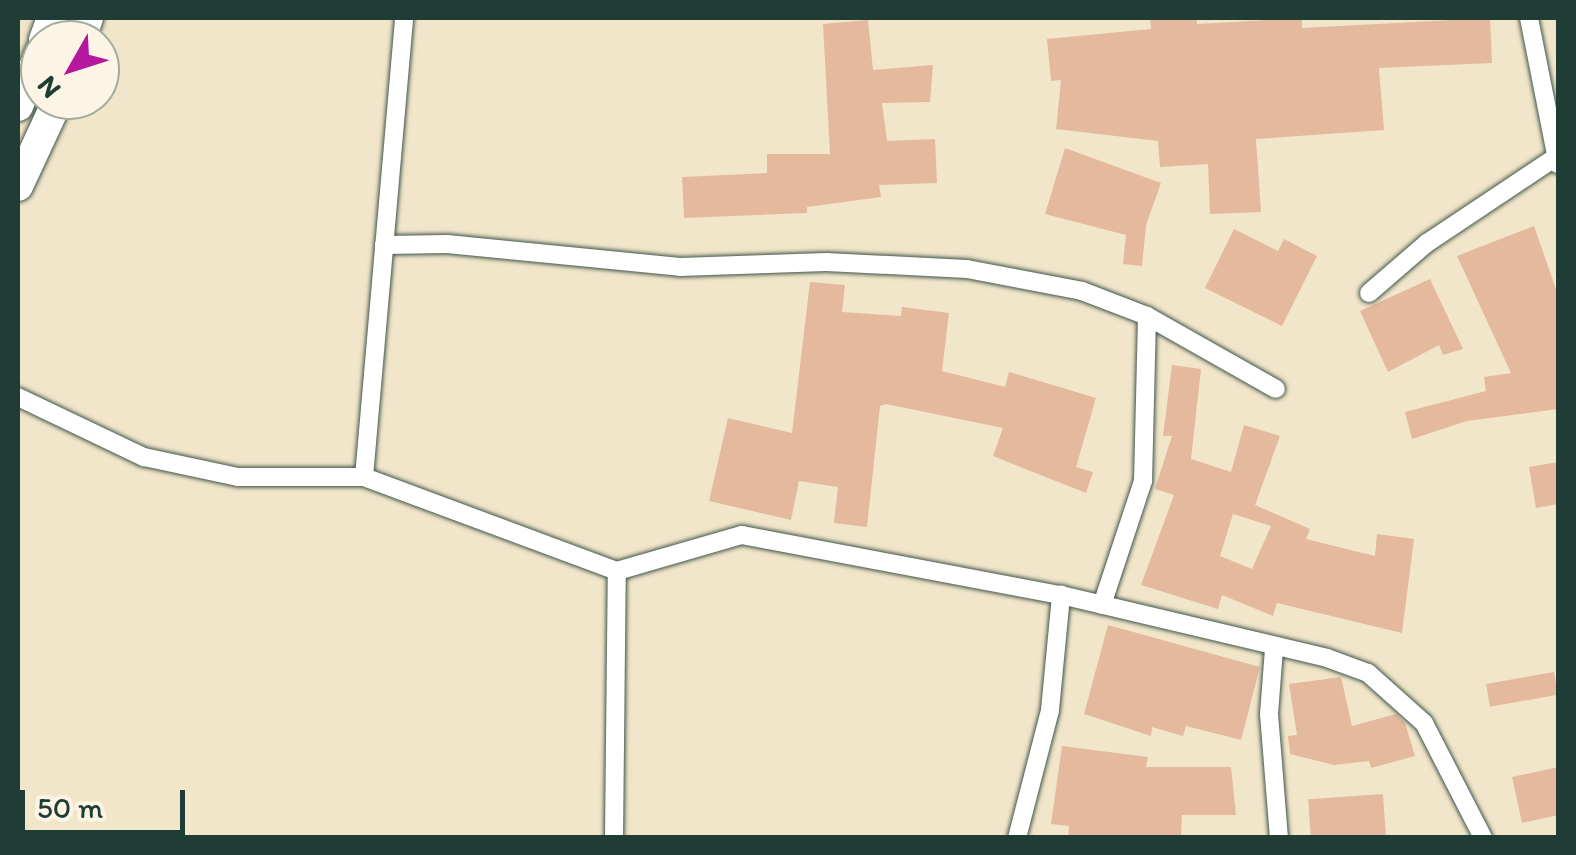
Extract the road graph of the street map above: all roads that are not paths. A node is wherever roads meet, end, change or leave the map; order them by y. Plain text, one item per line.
1 (404, 18) edge
2 (1530, 18) edge
3 (49, 120) edge
4 (1557, 161) edge
5 (18, 186) edge
6 (384, 245) junction
7 (1369, 294) dead end
8 (1147, 316) junction
9 (1276, 390) dead end
10 (18, 397) edge
11 (364, 476) junction
12 (617, 570) junction
13 (1060, 595) junction
14 (1102, 606) junction
15 (1274, 649) junction
16 (614, 838) edge
17 (1017, 838) edge
18 (1279, 838) edge
19 (1482, 838) edge

1 - 6 street
2 - 4 street
3 - 5 main road
4 - 7 street
6 - 8 street
6 - 11 street
8 - 9 street
8 - 14 street
10 - 11 street
11 - 12 street
12 - 13 street
12 - 16 street
13 - 14 street
13 - 17 street
14 - 15 street
15 - 18 street
15 - 19 street

